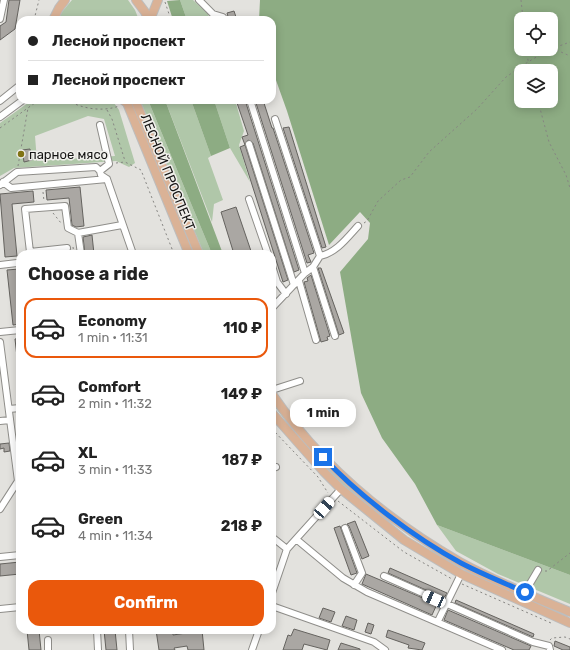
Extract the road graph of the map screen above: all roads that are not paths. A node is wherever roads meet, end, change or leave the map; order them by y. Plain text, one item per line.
1 (4, 0) edge
2 (66, 0) edge
3 (136, 0) edge
4 (199, 0) edge
5 (161, 1) edge
6 (55, 16) edge
7 (147, 16) edge
8 (152, 16) edge
9 (220, 16) edge
10 (0, 19) edge
11 (16, 88) edge
12 (0, 101) edge
13 (18, 104) edge
14 (126, 104) edge
15 (137, 104) edge
16 (251, 104) edge
17 (0, 117) edge
18 (275, 119) dead end
19 (100, 125) dead end
20 (249, 144) dead end
21 (100, 171) junction
22 (107, 179) junction
23 (2, 183) edge
24 (249, 199) dead end
25 (122, 225) junction
26 (358, 226) road end
27 (78, 233) junction
28 (67, 248) dead end
29 (28, 250) edge
30 (51, 250) edge
31 (80, 250) edge
32 (131, 250) edge
33 (187, 250) edge
34 (197, 250) edge
35 (267, 250) edge
36 (320, 256) junction
37 (16, 263) edge
38 (0, 265) edge
39 (313, 267) junction
40 (305, 272) junction
41 (276, 279) edge
42 (296, 283) junction
43 (286, 294) junction
44 (276, 304) edge
45 (16, 330) edge
46 (0, 332) edge
47 (335, 336) dead end
48 (316, 340) dead end
49 (0, 342) edge
50 (1, 355) edge
51 (300, 381) dead end
52 (276, 389) edge
53 (276, 400) edge
54 (16, 408) edge
55 (9, 409) junction
56 (276, 418) edge
57 (10, 420) junction
58 (0, 421) edge
59 (16, 461) edge
60 (16, 486) edge
61 (341, 489) junction
62 (0, 509) edge
63 (345, 528) dead end
64 (296, 539) junction
65 (276, 540) edge
66 (288, 549) junction
67 (16, 556) edge
68 (0, 557) edge
69 (538, 570) road end
70 (461, 574) junction
71 (384, 576) dead end
72 (276, 582) edge
73 (354, 585) junction
74 (525, 592) junction
75 (521, 601) junction
76 (447, 605) junction
77 (16, 607) edge
78 (276, 607) edge
79 (0, 609) edge
80 (570, 612) edge
81 (438, 621) junction
82 (570, 623) edge
83 (97, 634) edge
84 (130, 634) edge
85 (258, 634) edge
86 (48, 640) dead end
87 (548, 648) edge
88 (48, 650) edge
89 (98, 650) edge
90 (130, 650) edge
91 (252, 650) edge
92 (384, 650) edge
93 (502, 650) edge

1 - 10 street
2 - 6 main road
3 - 7 main road
4 - 9 street
5 - 8 main road
11 - 12 street
13 - 17 street
14 - 33 main road, ЛЕСНОЙ ПРОСПЕКТ
15 - 34 main road, ЛЕСНОЙ ПРОСПЕКТ
16 - 40 street
18 - 36 street
19 - 21 street
20 - 42 street
21 - 22 street
21 - 23 street
22 - 23 street
22 - 25 street
24 - 35 street
25 - 27 street
25 - 32 street
26 - 36 street
27 - 29 street
27 - 31 street
28 - 30 street
36 - 39 street
37 - 38 street
39 - 40 street
39 - 47 street
40 - 42 street
41 - 43 street
42 - 43 street
42 - 48 street
43 - 44 street
45 - 46 street
49 - 50 street
50 - 55 street
51 - 52 street
53 - 74 main road
54 - 55 street
55 - 57 street
56 - 61 main road
57 - 58 street
57 - 59 street
60 - 62 street
61 - 64 street
61 - 70 main road
63 - 73 street
64 - 66 street
64 - 73 street
65 - 66 street
66 - 72 street
67 - 68 street
69 - 74 street
70 - 75 main road
70 - 76 street
71 - 76 street
73 - 81 street
74 - 75 main road
74 - 80 main road
75 - 82 main road
76 - 81 street
76 - 87 street
77 - 79 street
78 - 92 street
81 - 93 street
83 - 89 street
84 - 90 street
85 - 91 street
86 - 88 street

